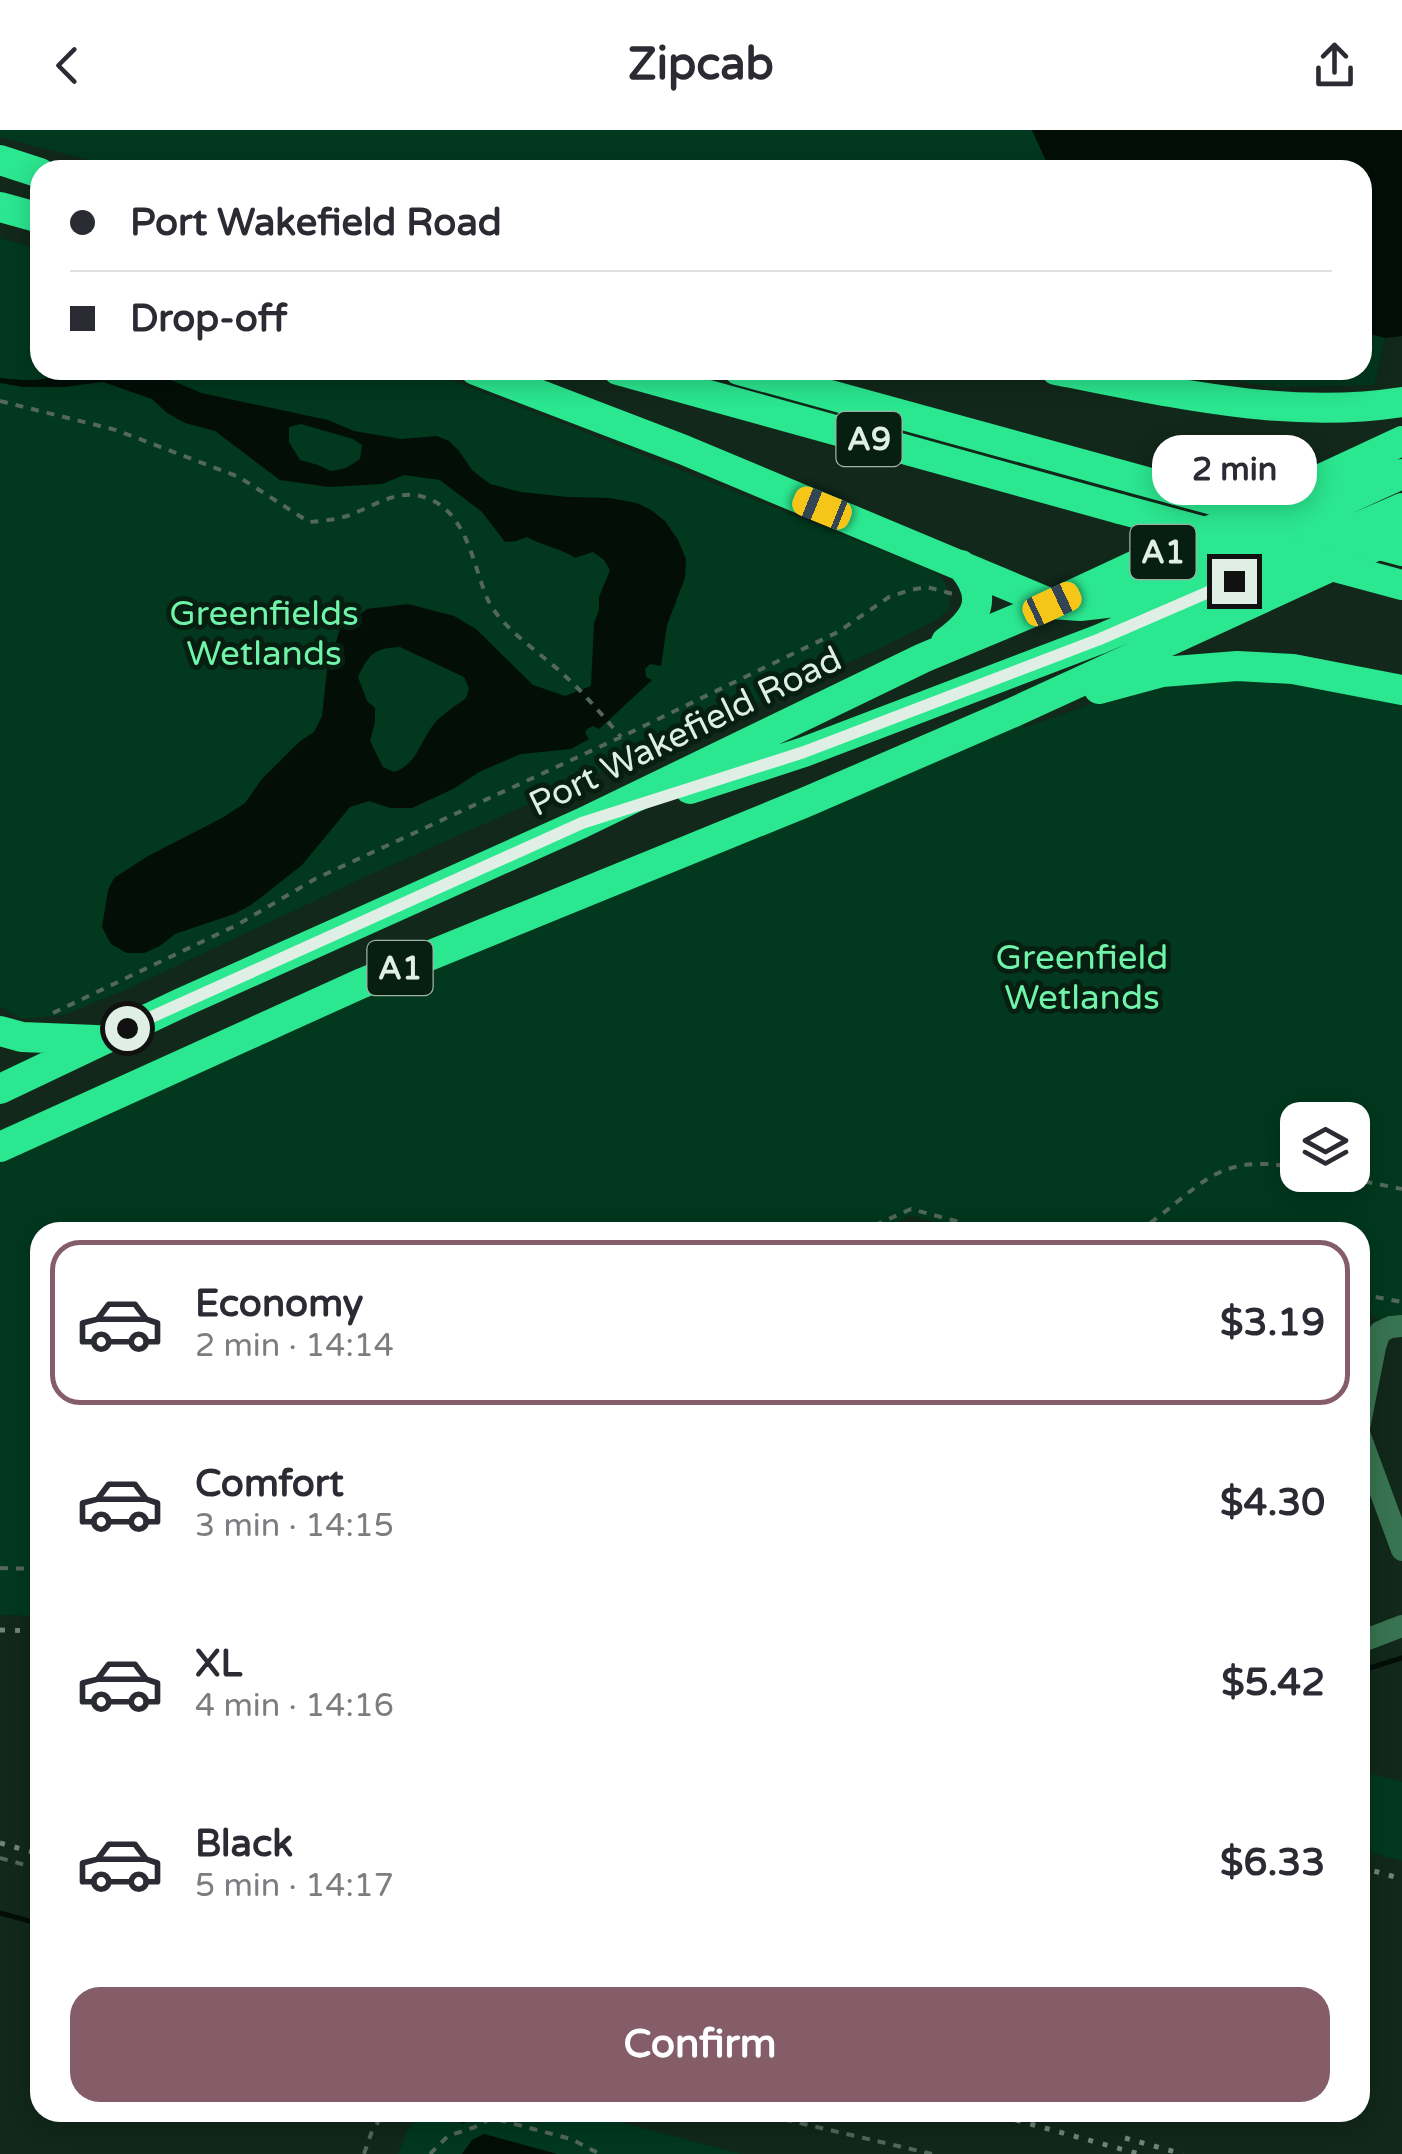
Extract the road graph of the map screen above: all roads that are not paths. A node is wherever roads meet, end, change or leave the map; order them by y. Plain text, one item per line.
1 (0, 160) edge
2 (30, 170) edge
3 (0, 207) edge
4 (30, 215) edge
5 (501, 380) edge
6 (654, 380) edge
7 (775, 380) edge
8 (1107, 380) edge
9 (1402, 402) edge
10 (1402, 441) edge
11 (1402, 474) edge
12 (1402, 508) edge
13 (1402, 534) edge
14 (1402, 551) edge
15 (959, 580) junction
16 (1402, 585) edge
17 (1052, 604) junction
18 (923, 658) junction
19 (1402, 690) edge
20 (1014, 712) junction
21 (582, 823) junction
22 (15, 1034) edge
23 (101, 1040) junction
24 (0, 1088) edge
25 (0, 1147) edge
26 (1402, 1326) edge
27 (1370, 1372) edge
28 (1370, 1463) edge
29 (1402, 1550) edge
30 (1402, 1626) edge
31 (1370, 1638) edge

1 - 2 highway
3 - 4 highway
5 - 15 highway
6 - 16 highway, A9, bridge
7 - 14 highway, A9, bridge
8 - 9 highway
10 - 17 highway, Port Wakefield Road / A1
11 - 17 highway
12 - 21 highway
13 - 20 highway, A1
15 - 17 highway
15 - 18 highway
17 - 18 highway, Port Wakefield Road / A1
18 - 21 highway, Port Wakefield Road / A1
19 - 20 highway
20 - 25 highway, A1
21 - 23 highway, Port Wakefield Road / A1
22 - 23 highway
23 - 24 highway, Port Wakefield Road / A1
26 - 27 street
28 - 29 street
30 - 31 street

